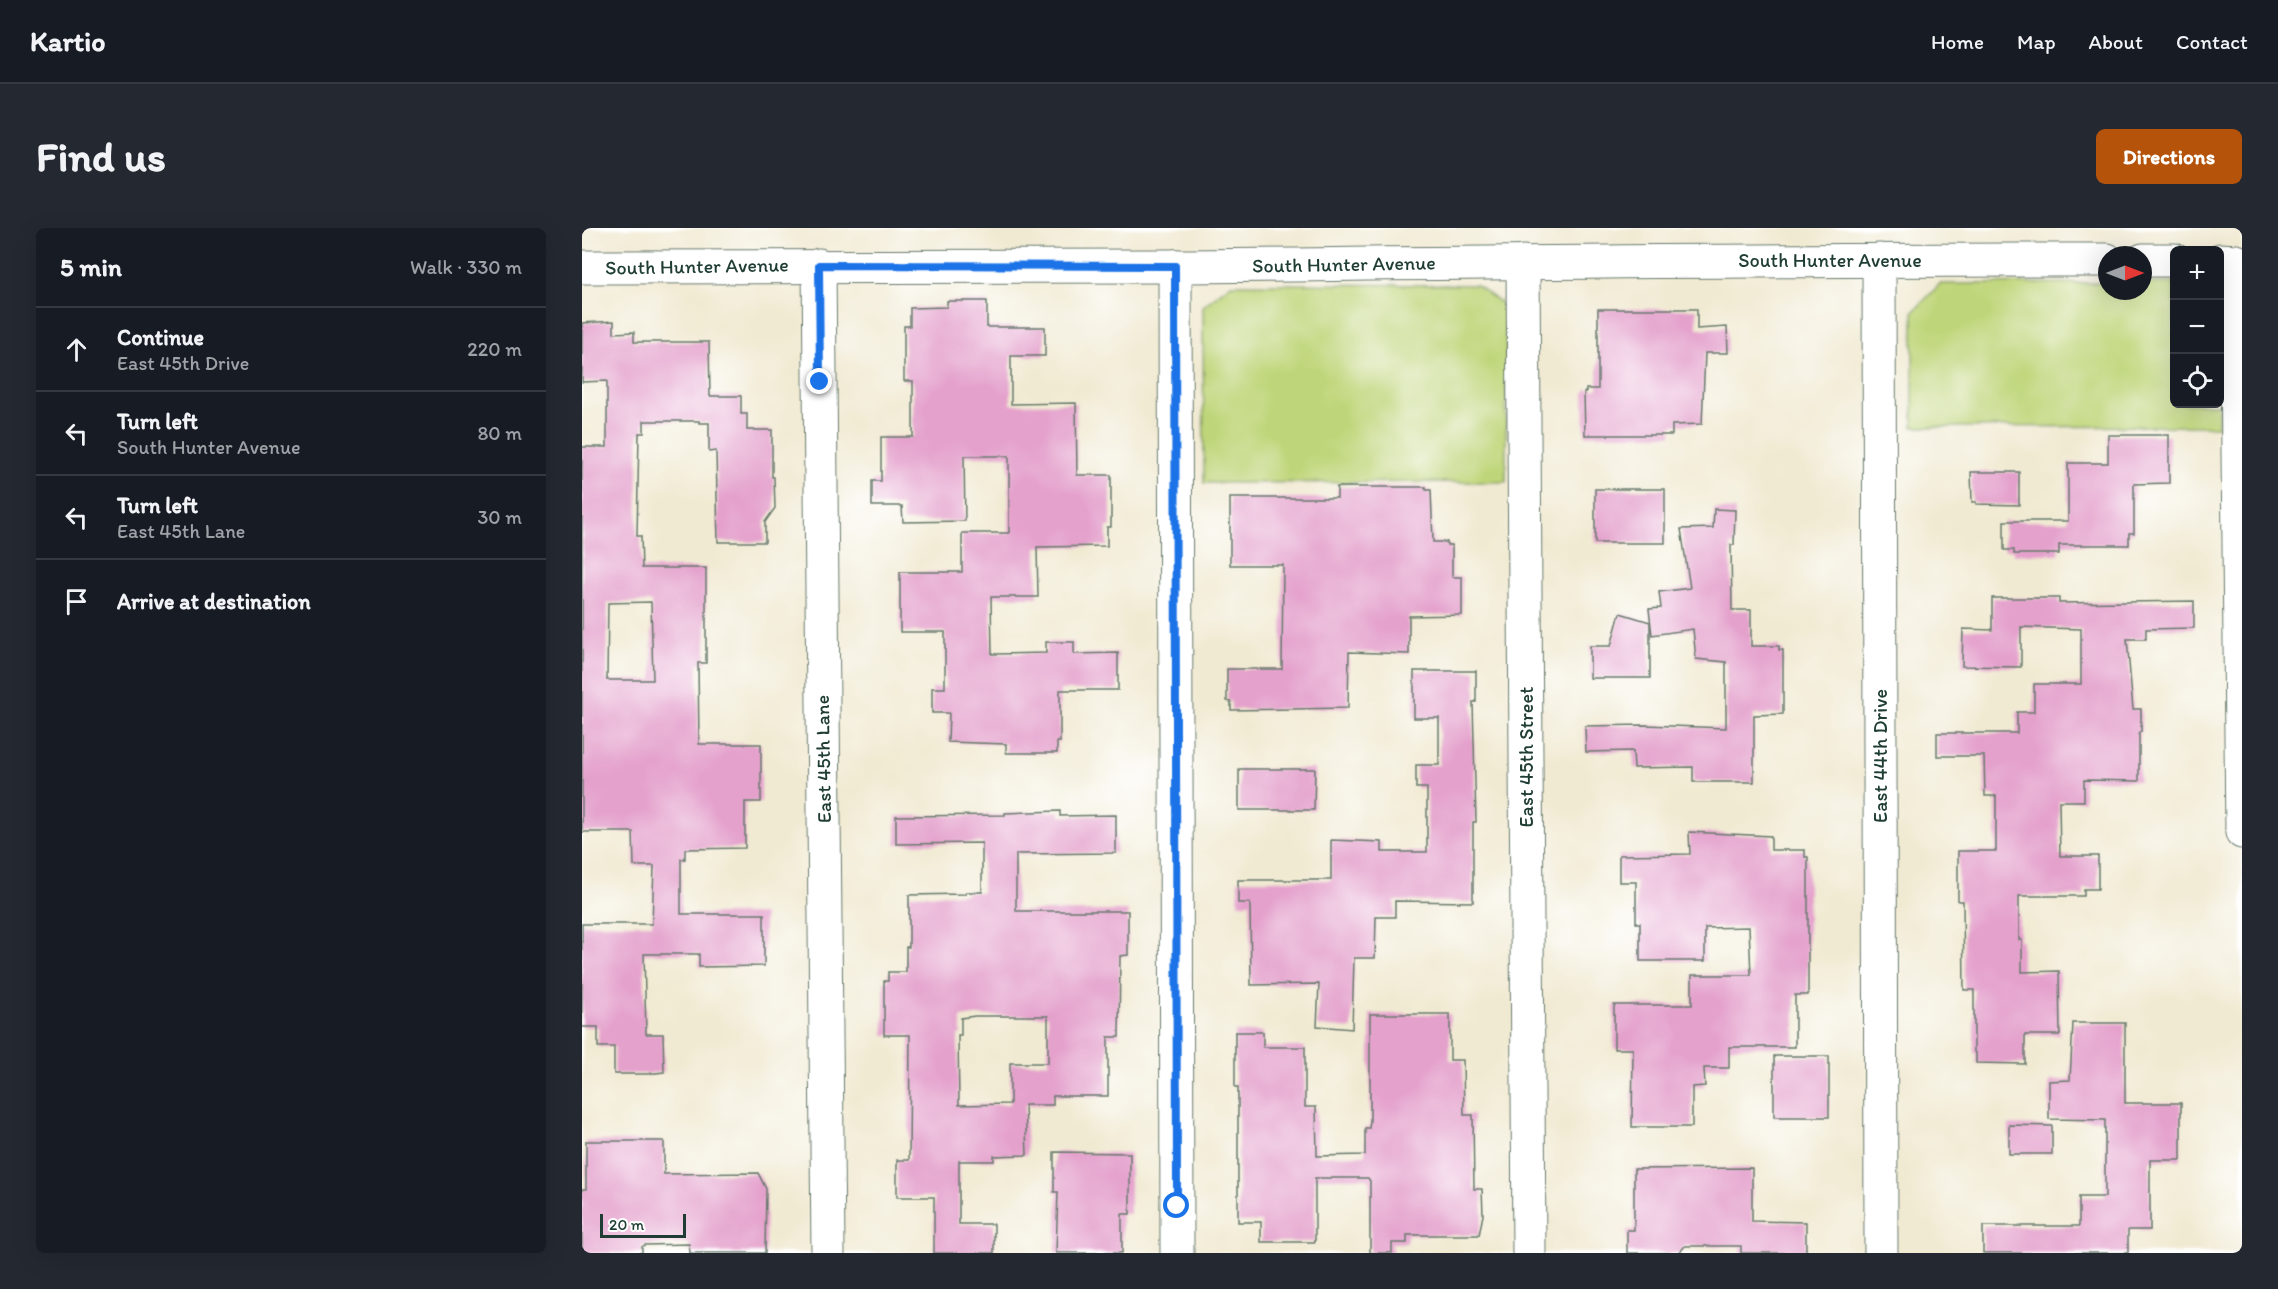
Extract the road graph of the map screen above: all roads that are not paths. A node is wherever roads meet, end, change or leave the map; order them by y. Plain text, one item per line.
1 (1879, 260) junction
2 (2098, 260) edge
3 (2152, 260) edge
4 (2170, 260) edge
5 (2228, 261) edge
6 (1523, 262) junction
7 (819, 265) junction
8 (1175, 266) junction
9 (582, 267) edge
10 (2241, 692) edge
11 (2242, 832) edge
12 (828, 1253) edge
13 (1177, 1253) edge
14 (1528, 1253) edge
15 (1881, 1253) edge

1 - 2 street, South Hunter Avenue
1 - 6 street, South Hunter Avenue
1 - 15 street, East 44th Drive
3 - 4 street
5 - 10 street
6 - 8 street, South Hunter Avenue
6 - 14 street, East 45th Street
7 - 8 street, South Hunter Avenue
7 - 9 street, South Hunter Avenue
7 - 12 street, East 45th Lane
8 - 13 street
10 - 11 street

